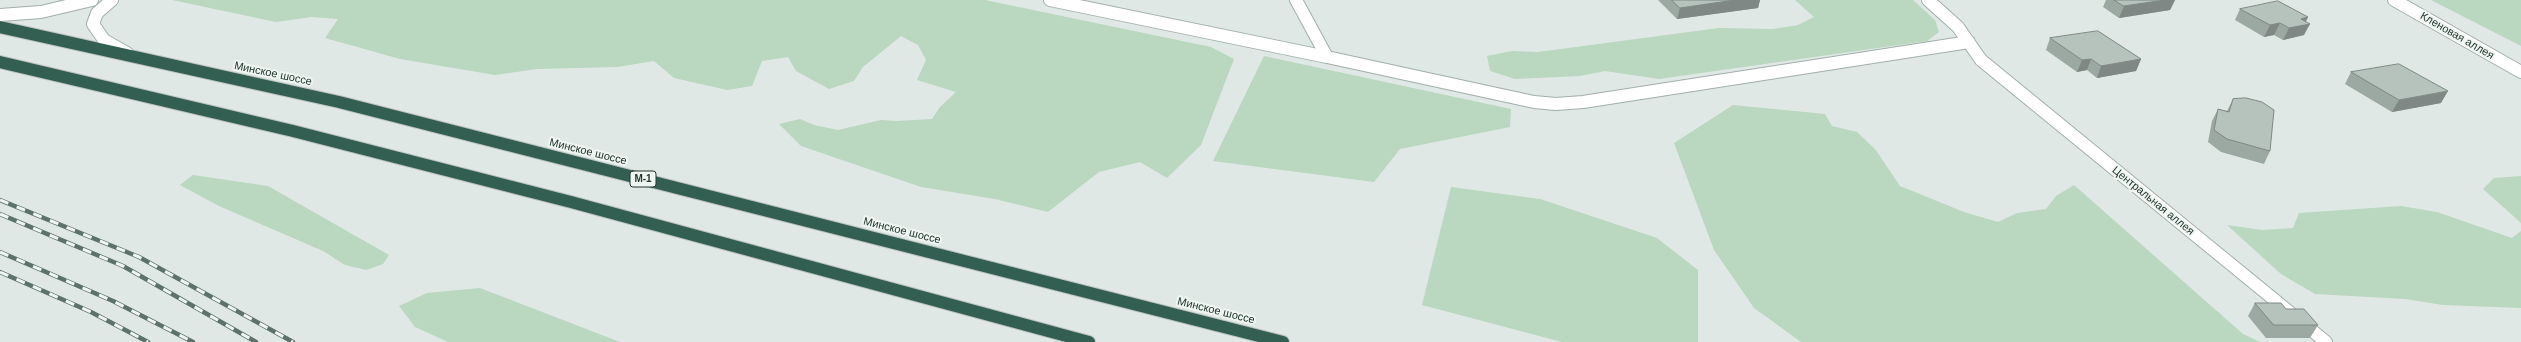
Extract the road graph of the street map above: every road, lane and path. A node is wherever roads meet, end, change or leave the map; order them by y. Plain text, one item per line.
1 (92, 0) edge
2 (112, 0) edge
3 (1050, 0) edge
4 (1296, 0) edge
5 (1928, 0) edge
6 (2394, 0) edge
7 (0, 15) edge
8 (0, 27) edge
9 (1969, 42) junction
10 (1327, 57) junction
11 (139, 58) junction
12 (0, 62) edge
13 (2521, 72) edge
14 (2325, 341) edge
15 (1089, 342) edge
16 (1283, 342) edge

1 - 7 street
2 - 11 street
3 - 10 street
4 - 10 street
5 - 9 street, Центральная аллея
6 - 13 street, Кленовая аллея
8 - 11 highway, Минское шоссе / М-1
9 - 10 street
9 - 14 street, Центральная аллея
11 - 16 highway, Минское шоссе / М-1
12 - 15 highway

